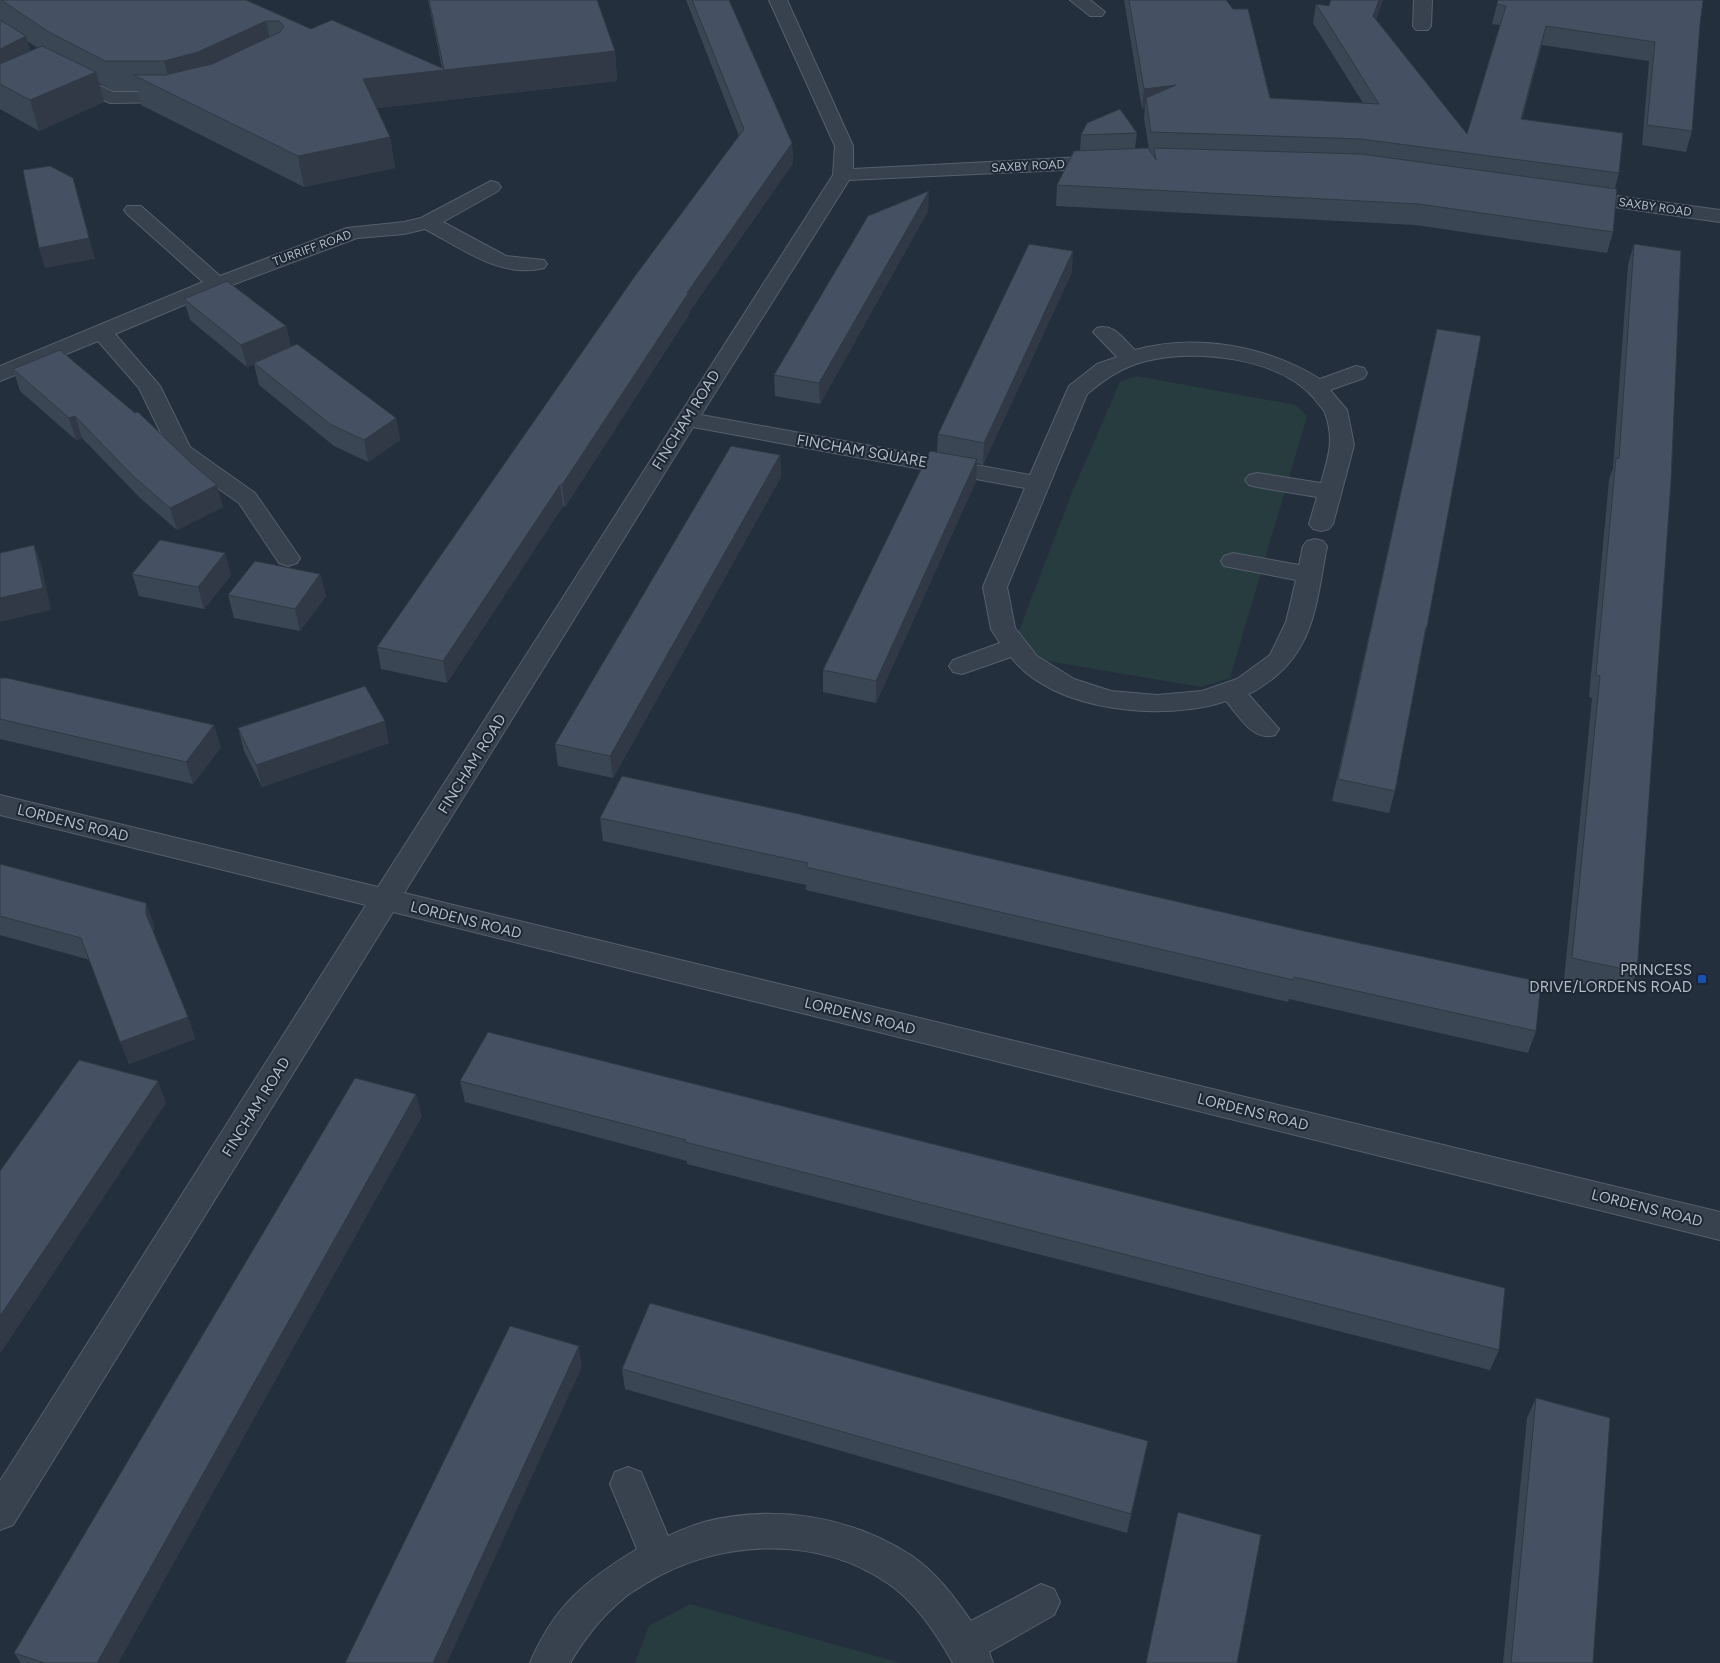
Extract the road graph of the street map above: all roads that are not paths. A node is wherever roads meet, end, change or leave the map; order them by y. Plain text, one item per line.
1 (778, 0) edge
2 (1079, 0) edge
3 (1423, 0) edge
4 (1096, 12) dead end
5 (1422, 26) dead end
6 (51, 67) edge
7 (188, 94) edge
8 (1122, 161) edge
9 (843, 175) junction
10 (491, 187) dead end
11 (1565, 195) edge
12 (134, 210) dead end
13 (1720, 216) edge
14 (428, 222) junction
15 (537, 264) dead end
16 (217, 284) junction
17 (102, 332) junction
18 (1104, 332) dead end
19 (1129, 357) junction
20 (1356, 373) dead end
21 (0, 374) edge
22 (1316, 388) junction
23 (687, 419) junction
24 (1258, 480) dead end
25 (1038, 483) junction
26 (1330, 492) junction
27 (288, 558) dead end
28 (1233, 561) dead end
29 (1309, 575) junction
30 (1014, 647) junction
31 (962, 666) dead end
32 (1231, 691) junction
33 (1266, 729) dead end
34 (0, 805) edge
35 (386, 900) junction
36 (1720, 1226) edge
37 (628, 1484) dead end
38 (0, 1513) edge
39 (658, 1556) junction
40 (1041, 1602) dead end
41 (970, 1654) edge
42 (549, 1663) edge

1 - 9 street
2 - 4 street
3 - 5 street
6 - 7 street
8 - 9 street, SAXBY ROAD
9 - 23 street, FINCHAM ROAD
10 - 14 street, TURRIFF ROAD
11 - 13 street, SAXBY ROAD
12 - 16 street
14 - 15 street
14 - 16 street, TURRIFF ROAD
16 - 17 street, TURRIFF ROAD
17 - 21 street, TURRIFF ROAD
17 - 27 street
18 - 19 street
19 - 22 street
19 - 25 street
20 - 22 street
22 - 26 street
23 - 25 street, FINCHAM SQUARE
23 - 35 street, FINCHAM ROAD
24 - 26 street
25 - 30 street
26 - 29 street
28 - 29 street
29 - 32 street
30 - 31 street
30 - 32 street
32 - 33 street
34 - 35 street, LORDENS ROAD
35 - 36 street, LORDENS ROAD
35 - 38 street, FINCHAM ROAD
37 - 39 street
39 - 41 street
39 - 42 street
40 - 41 street

